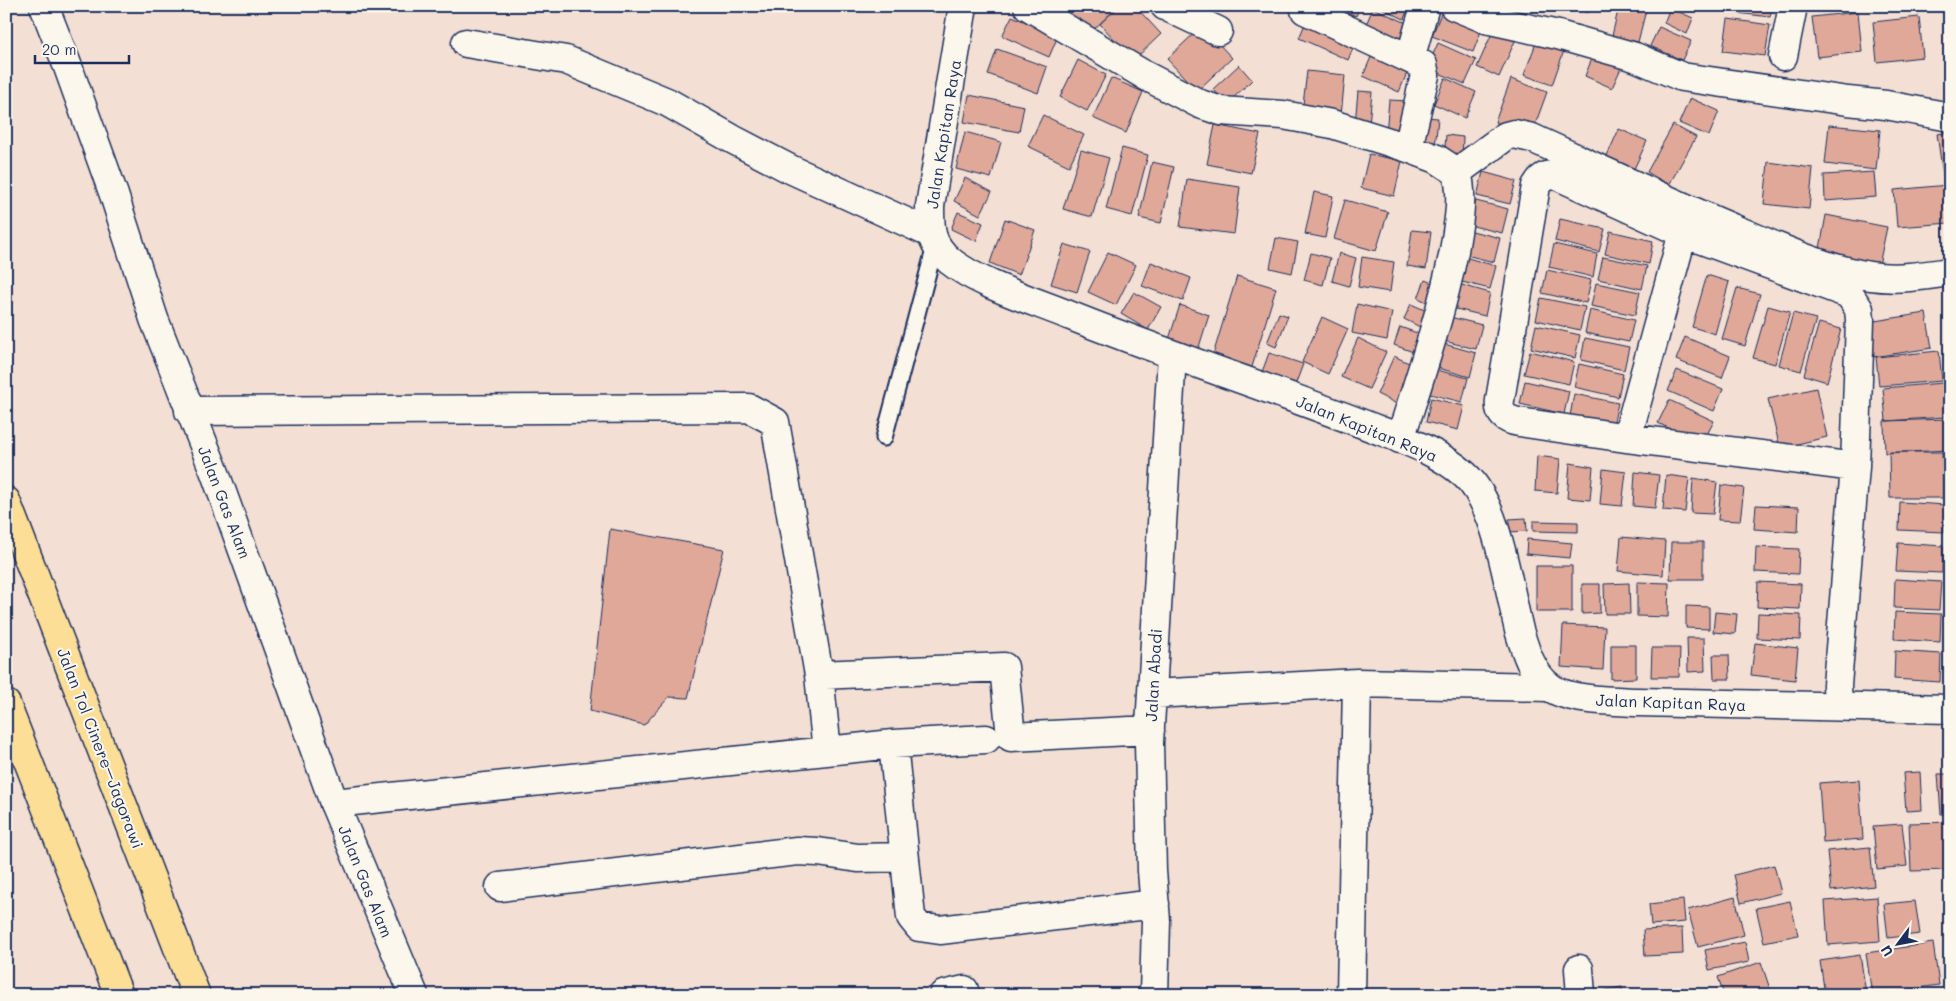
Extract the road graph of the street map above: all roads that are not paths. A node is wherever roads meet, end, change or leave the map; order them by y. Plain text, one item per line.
1 (44, 6) edge
2 (963, 6) edge
3 (1165, 6) edge
4 (1425, 6) edge
5 (1454, 6) edge
6 (1793, 6) edge
7 (1042, 10) edge
8 (1305, 10) dead end
9 (1218, 31) dead end
10 (466, 43) dead end
11 (1783, 56) dead end
12 (1410, 59) junction
13 (1950, 117) edge
14 (1408, 148) junction
15 (1457, 172) junction
16 (1683, 234) junction
17 (933, 239) junction
18 (1950, 272) edge
19 (1172, 355) junction
20 (190, 411) junction
21 (884, 438) dead end
22 (1627, 438) junction
23 (1400, 439) junction
24 (1855, 467) junction
25 (6, 501) edge
26 (819, 675) junction
27 (1357, 683) junction
28 (1549, 687) junction
29 (1152, 694) junction
30 (6, 704) edge
31 (1838, 706) junction
32 (1950, 709) edge
33 (1150, 730) junction
34 (986, 739) dead end
35 (893, 744) junction
36 (827, 752) junction
37 (334, 803) junction
38 (904, 857) junction
39 (500, 887) dead end
40 (1155, 904) junction
41 (119, 995) edge
42 (196, 995) edge
43 (414, 995) edge
44 (1154, 995) edge
45 (1352, 995) edge

1 - 20 street, Jalan Gas Alam
2 - 17 street, Jalan Kapitan Raya
3 - 9 street
4 - 12 street
5 - 13 street
6 - 11 street
7 - 14 street
8 - 12 street
10 - 17 street
12 - 14 street
14 - 15 street
15 - 18 street
15 - 23 street
16 - 22 street
16 - 22 street
16 - 24 street
17 - 19 street, Jalan Kapitan Raya
17 - 21 lane
19 - 23 street, Jalan Kapitan Raya
19 - 29 street, Jalan Abadi
20 - 26 street
20 - 37 street, Jalan Gas Alam
22 - 24 street
23 - 28 street, Jalan Kapitan Raya
24 - 31 street
25 - 42 highway, Jalan Tol Cinere–Jagorawi
26 - 33 street
26 - 36 street
27 - 28 street
27 - 29 street
27 - 45 street
28 - 31 street, Jalan Kapitan Raya
29 - 33 street, Jalan Abadi
30 - 41 highway
31 - 32 street, Jalan Kapitan Raya
33 - 40 street, Jalan Abadi
34 - 35 street
35 - 36 street
35 - 38 street
36 - 37 street
37 - 43 street, Jalan Gas Alam
38 - 39 street
38 - 40 street
40 - 44 street, Jalan Abadi

